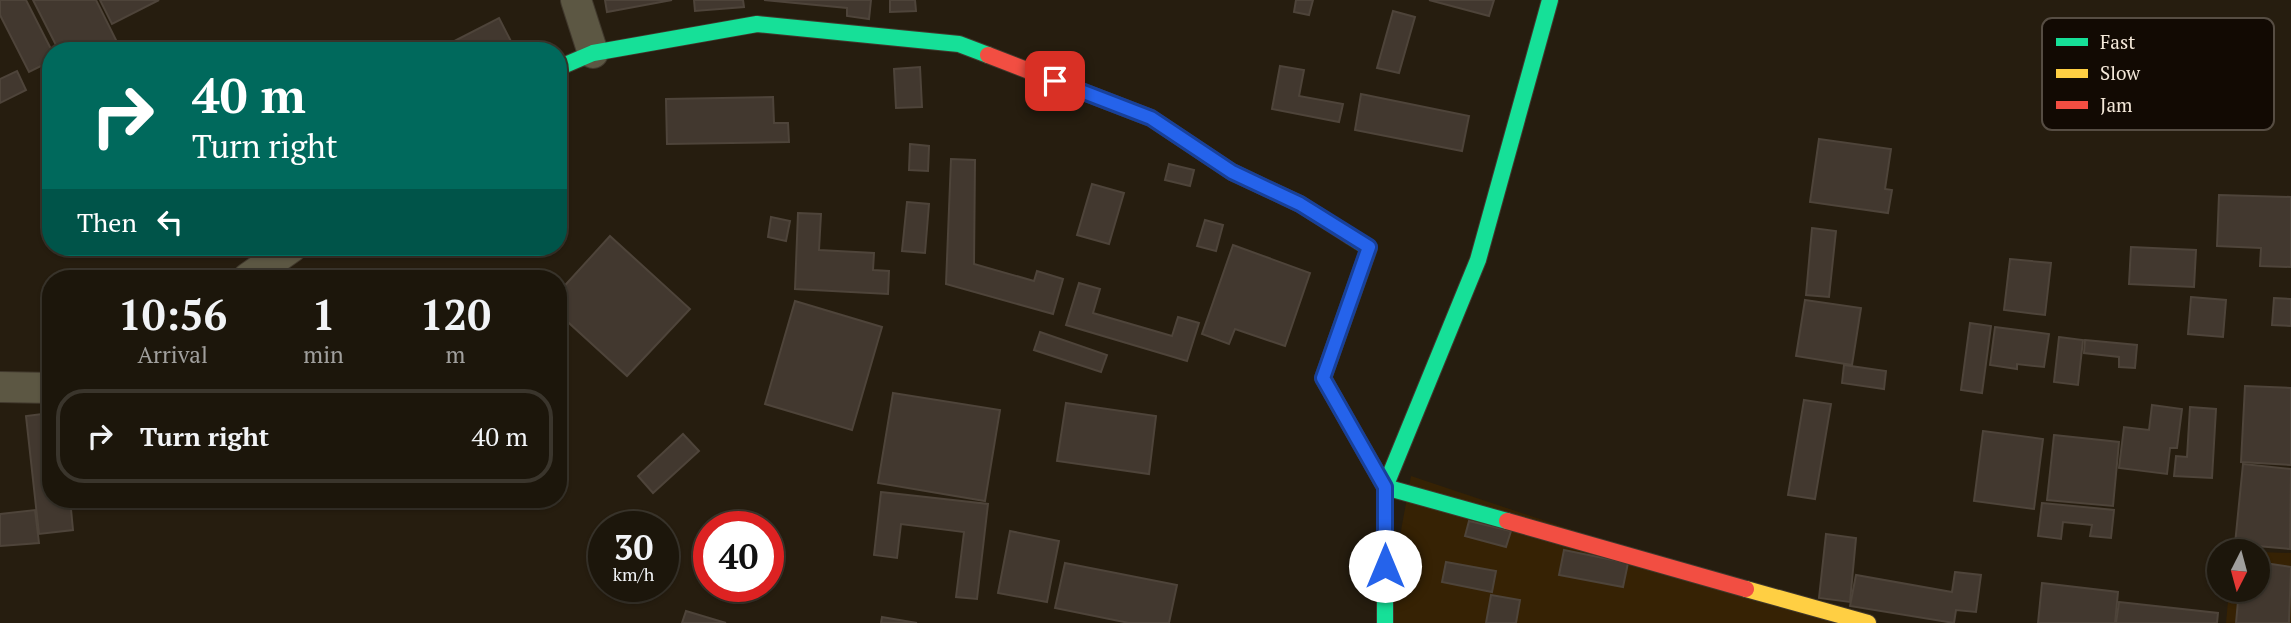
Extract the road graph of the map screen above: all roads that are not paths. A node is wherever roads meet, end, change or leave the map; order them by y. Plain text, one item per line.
1 (576, 0) edge
2 (1549, 0) edge
3 (593, 53) junction
4 (567, 64) edge
5 (279, 256) edge
6 (259, 270) edge
7 (0, 387) edge
8 (42, 388) edge
9 (1385, 487) junction
10 (1385, 623) edge
11 (1868, 623) edge

1 - 3 street
2 - 9 street
3 - 4 street
3 - 9 street
5 - 6 street
7 - 8 street
9 - 10 street
9 - 11 street

